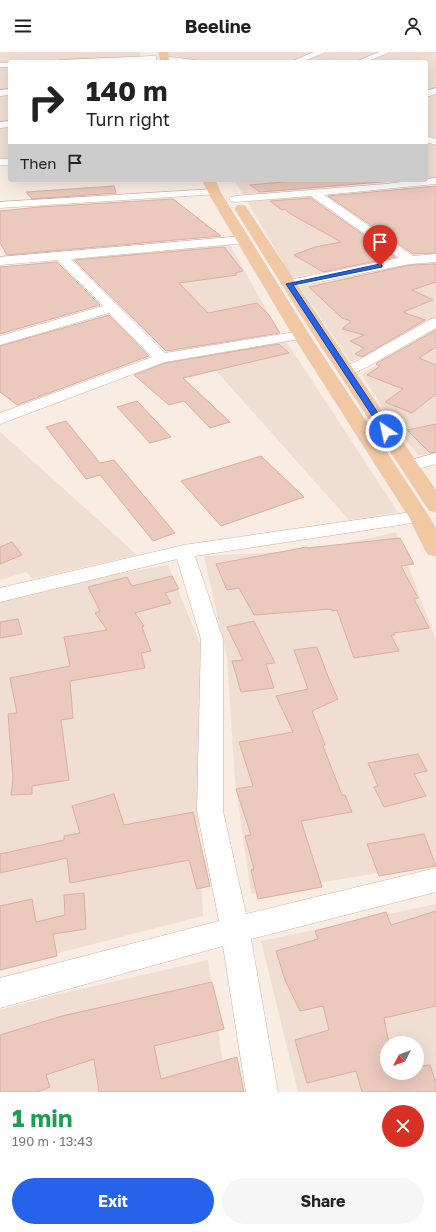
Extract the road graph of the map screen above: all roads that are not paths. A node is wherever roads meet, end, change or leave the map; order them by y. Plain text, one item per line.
1 (322, 52) edge
2 (386, 52) edge
3 (153, 57) edge
4 (164, 57) edge
5 (295, 58) edge
6 (97, 60) edge
7 (183, 60) edge
8 (364, 60) edge
9 (378, 182) edge
10 (428, 182) edge
11 (216, 184) edge
12 (386, 187) junction
13 (312, 192) junction
14 (235, 199) junction
15 (0, 205) edge
16 (243, 240) junction
17 (61, 256) junction
18 (436, 258) edge
19 (410, 260) junction
20 (0, 261) edge
21 (289, 284) junction
22 (113, 307) junction
23 (436, 322) edge
24 (301, 334) junction
25 (0, 341) edge
26 (162, 358) junction
27 (346, 371) junction
28 (370, 407) junction
29 (350, 410) junction
30 (2, 415) edge
31 (436, 458) edge
32 (410, 466) junction
33 (436, 506) edge
34 (419, 517) junction
35 (436, 549) edge
36 (184, 551) junction
37 (0, 595) edge
38 (436, 880) edge
39 (235, 930) junction
40 (0, 993) edge
41 (262, 1092) edge

1 - 5 street
2 - 8 street
3 - 6 street
4 - 7 street
9 - 12 street
10 - 12 street
11 - 14 main road
11 - 15 street
11 - 16 main road
12 - 13 street
13 - 14 street
13 - 19 street
14 - 21 main road
16 - 17 street
16 - 24 main road
17 - 20 street
17 - 22 street
18 - 19 street
19 - 21 street
21 - 27 main road
22 - 25 street
22 - 26 street
23 - 27 street
24 - 26 street
24 - 29 main road
26 - 30 street
27 - 28 main road
28 - 29 main road
28 - 32 main road
29 - 34 main road
31 - 32 street
32 - 33 main road
34 - 35 main road
34 - 36 street
36 - 37 street
36 - 39 street
38 - 39 street
39 - 40 street
39 - 41 street

